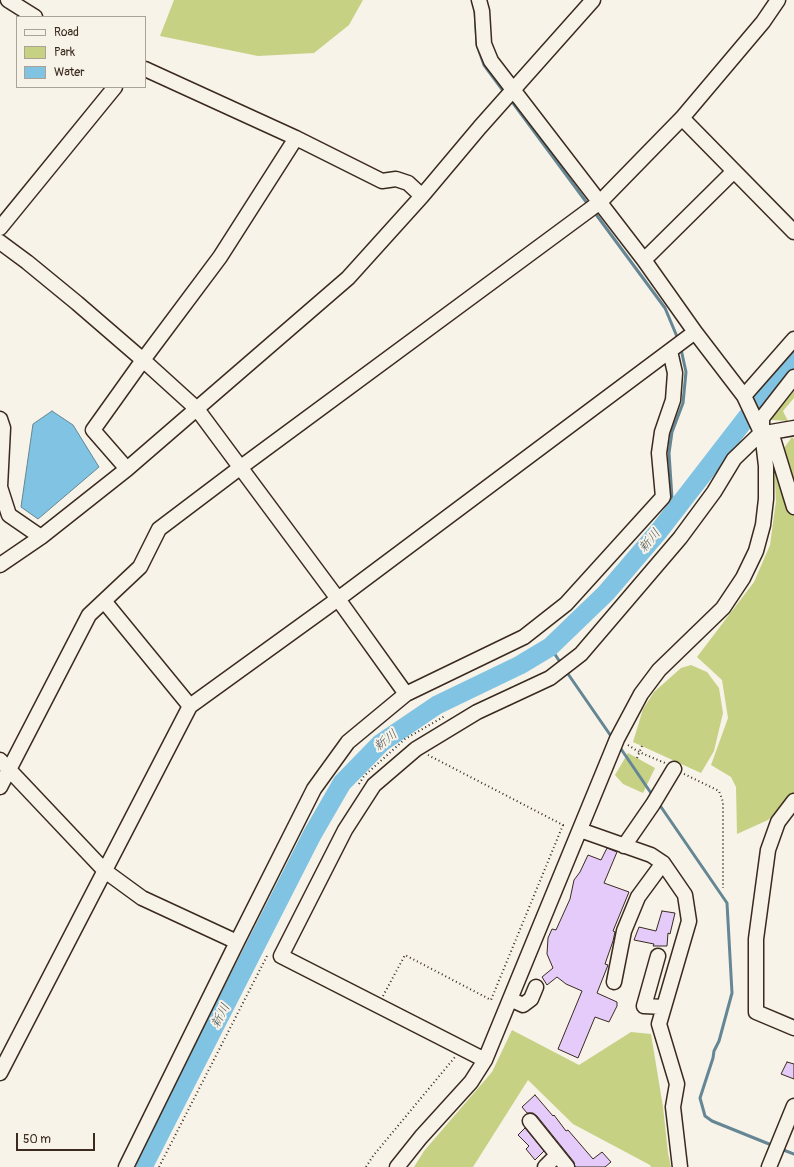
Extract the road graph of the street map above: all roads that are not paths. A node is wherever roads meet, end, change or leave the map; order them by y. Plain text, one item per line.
1 (8, 0) edge
2 (479, 0) edge
3 (593, 0) edge
4 (778, 0) edge
5 (33, 16) edge
6 (146, 69) edge
7 (114, 88) edge
8 (513, 89) junction
9 (682, 118) junction
10 (296, 138) junction
11 (734, 171) junction
12 (422, 196) junction
13 (600, 202) junction
14 (0, 228) edge
15 (794, 232) edge
16 (0, 242) edge
17 (644, 260) junction
18 (695, 332) junction
19 (794, 339) edge
20 (670, 351) junction
21 (142, 360) junction
22 (794, 378) edge
23 (744, 396) junction
24 (197, 409) junction
25 (0, 419) edge
26 (794, 428) edge
27 (766, 432) junction
28 (241, 467) junction
29 (127, 469) junction
30 (794, 507) edge
31 (41, 537) junction
32 (0, 565) edge
33 (338, 599) junction
34 (104, 601) junction
35 (406, 694) junction
36 (190, 706) junction
37 (5, 765) edge
38 (674, 769) road end
39 (0, 787) edge
40 (794, 801) edge
41 (580, 830) junction
42 (624, 846) junction
43 (663, 863) junction
44 (105, 871) junction
45 (237, 942) junction
46 (658, 956) dead end
47 (614, 982) dead end
48 (536, 987) dead end
49 (510, 1000) junction
50 (664, 1007) junction
51 (794, 1028) edge
52 (485, 1060) junction
53 (0, 1073) edge
54 (794, 1106) edge
55 (530, 1121) dead end
56 (557, 1155) junction
57 (126, 1167) edge
58 (397, 1167) edge
59 (545, 1167) edge
60 (567, 1167) edge
61 (680, 1167) edge
62 (769, 1167) edge

1 - 5 street
2 - 8 street
3 - 8 street
4 - 9 street
6 - 10 street
7 - 14 street
8 - 12 street
8 - 13 street
9 - 11 street
9 - 13 street
10 - 12 street
10 - 21 street
11 - 15 street
11 - 17 street
12 - 24 street
13 - 17 street
13 - 28 street
16 - 21 street
17 - 18 street
18 - 20 street
18 - 23 street
19 - 23 street
20 - 33 street
20 - 35 street
21 - 24 street
21 - 29 street
22 - 27 street
23 - 27 street
24 - 28 street
24 - 29 street
25 - 31 street
26 - 27 street
27 - 30 street
27 - 41 street
27 - 52 street
28 - 33 street
28 - 34 street
29 - 31 street
31 - 32 street
33 - 35 street
33 - 36 street
34 - 36 street
34 - 37 street
35 - 45 street
36 - 44 street
37 - 39 street
37 - 44 street
38 - 42 street
40 - 51 street
41 - 42 street
41 - 49 street
42 - 43 street
43 - 47 street
43 - 50 street
44 - 45 street
44 - 53 street
45 - 57 street
46 - 50 street
48 - 49 street
49 - 52 street
50 - 61 street
52 - 58 street
54 - 62 street
55 - 56 street
56 - 59 street
56 - 60 street

